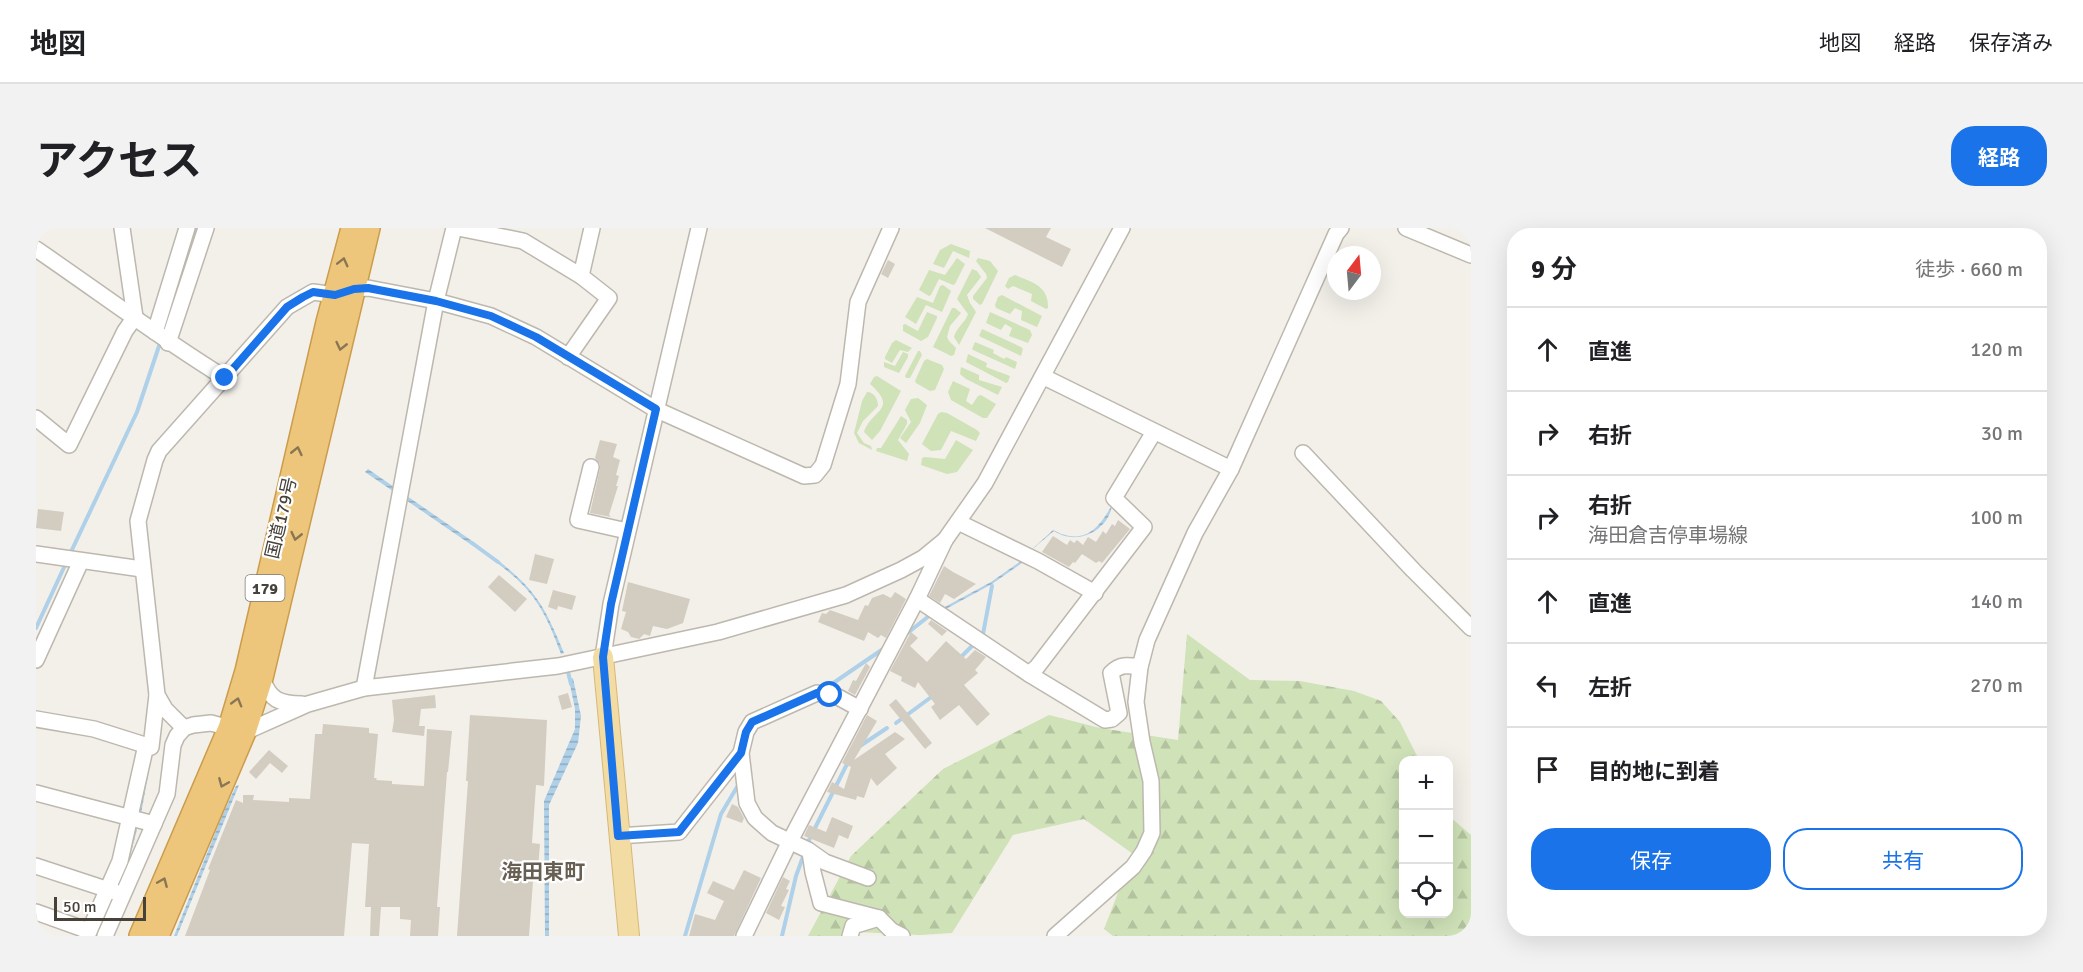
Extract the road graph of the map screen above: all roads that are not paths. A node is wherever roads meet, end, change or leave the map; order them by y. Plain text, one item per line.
1 (122, 228) edge
2 (187, 228) edge
3 (206, 228) edge
4 (352, 228) edge
5 (369, 228) edge
6 (456, 228) edge
7 (592, 228) edge
8 (699, 228) edge
9 (891, 228) edge
10 (1122, 228) edge
11 (1406, 228) edge
12 (1334, 230) edge
13 (36, 249) edge
14 (1471, 255) edge
15 (581, 276) junction
16 (345, 292) junction
17 (436, 301) junction
18 (135, 317) junction
19 (155, 332) junction
20 (168, 343) junction
21 (568, 357) junction
22 (1044, 377) junction
23 (225, 378) junction
24 (656, 409) junction
25 (36, 418) edge
26 (1154, 432) junction
27 (1303, 453) dead end
28 (591, 467) dead end
29 (1231, 469) junction
30 (958, 522) junction
31 (627, 531) junction
32 (945, 540) junction
33 (36, 554) edge
34 (81, 561) junction
35 (142, 569) junction
36 (1095, 593) junction
37 (917, 599) junction
38 (1471, 628) edge
39 (603, 657) junction
40 (36, 660) edge
41 (1140, 667) junction
42 (1029, 674) junction
43 (262, 678) junction
44 (364, 688) junction
45 (156, 695) junction
46 (308, 704) junction
47 (860, 709) junction
48 (36, 719) edge
49 (184, 728) junction
50 (237, 730) junction
51 (146, 745) junction
52 (741, 753) junction
53 (36, 794) edge
54 (129, 818) junction
55 (154, 824) junction
56 (618, 836) junction
57 (790, 841) junction
58 (810, 852) junction
59 (36, 866) edge
60 (868, 878) dead end
61 (116, 892) junction
62 (36, 912) edge
63 (879, 918) junction
64 (88, 933) edge
65 (105, 936) edge
66 (140, 936) edge
67 (158, 936) edge
68 (629, 936) edge
69 (744, 936) edge
70 (850, 936) edge
71 (902, 936) edge
72 (1055, 936) edge

1 - 18 street
2 - 19 street
3 - 20 street
16 -> 4 highway, 国道179号 / 179
5 - 16 highway, 国道179号 / 179
6 - 15 street
6 - 17 street
7 - 15 street
8 - 24 street
9 - 24 street
10 - 22 street
11 - 14 street
12 - 29 street
13 - 18 street
15 - 21 street
16 - 17 street
16 - 23 street
16 -> 43 highway, 国道179号 / 179
50 -> 16 highway, 国道179号 / 179
17 - 21 street
17 - 44 street
18 - 19 street
18 - 25 street
19 - 20 street
20 - 23 street
21 - 24 street
22 - 26 street
22 - 30 street
23 - 35 street
24 - 31 street
26 - 29 street
26 - 36 street
27 - 38 street
28 - 31 street
29 - 41 street
30 - 32 street
30 - 36 street
31 - 39 street
32 - 37 street
32 - 39 street
33 - 34 street
34 - 35 street
34 - 40 street
35 - 45 street
36 - 42 street
37 - 42 street
37 - 47 street
39 - 44 street
39 - 56 main road
41 - 42 street
41 - 72 street
43 - 46 street
43 - 50 highway, 国道179号 / 179
44 - 46 street
45 - 49 street
45 - 51 street
46 - 50 street
47 - 52 street
47 - 57 street
48 - 51 street
49 - 50 street
49 - 55 street
66 -> 50 highway, 国道179号 / 179
50 -> 67 highway, 国道179号 / 179
51 - 54 street
52 - 56 street
52 - 57 street
53 - 54 street
54 - 55 street
54 - 61 street
55 - 61 street
56 - 68 main road
57 - 58 street
57 - 69 street
58 - 60 street
58 - 63 street
59 - 61 street
61 - 64 street
61 - 65 street
62 - 64 street
63 - 70 street
63 - 71 street

